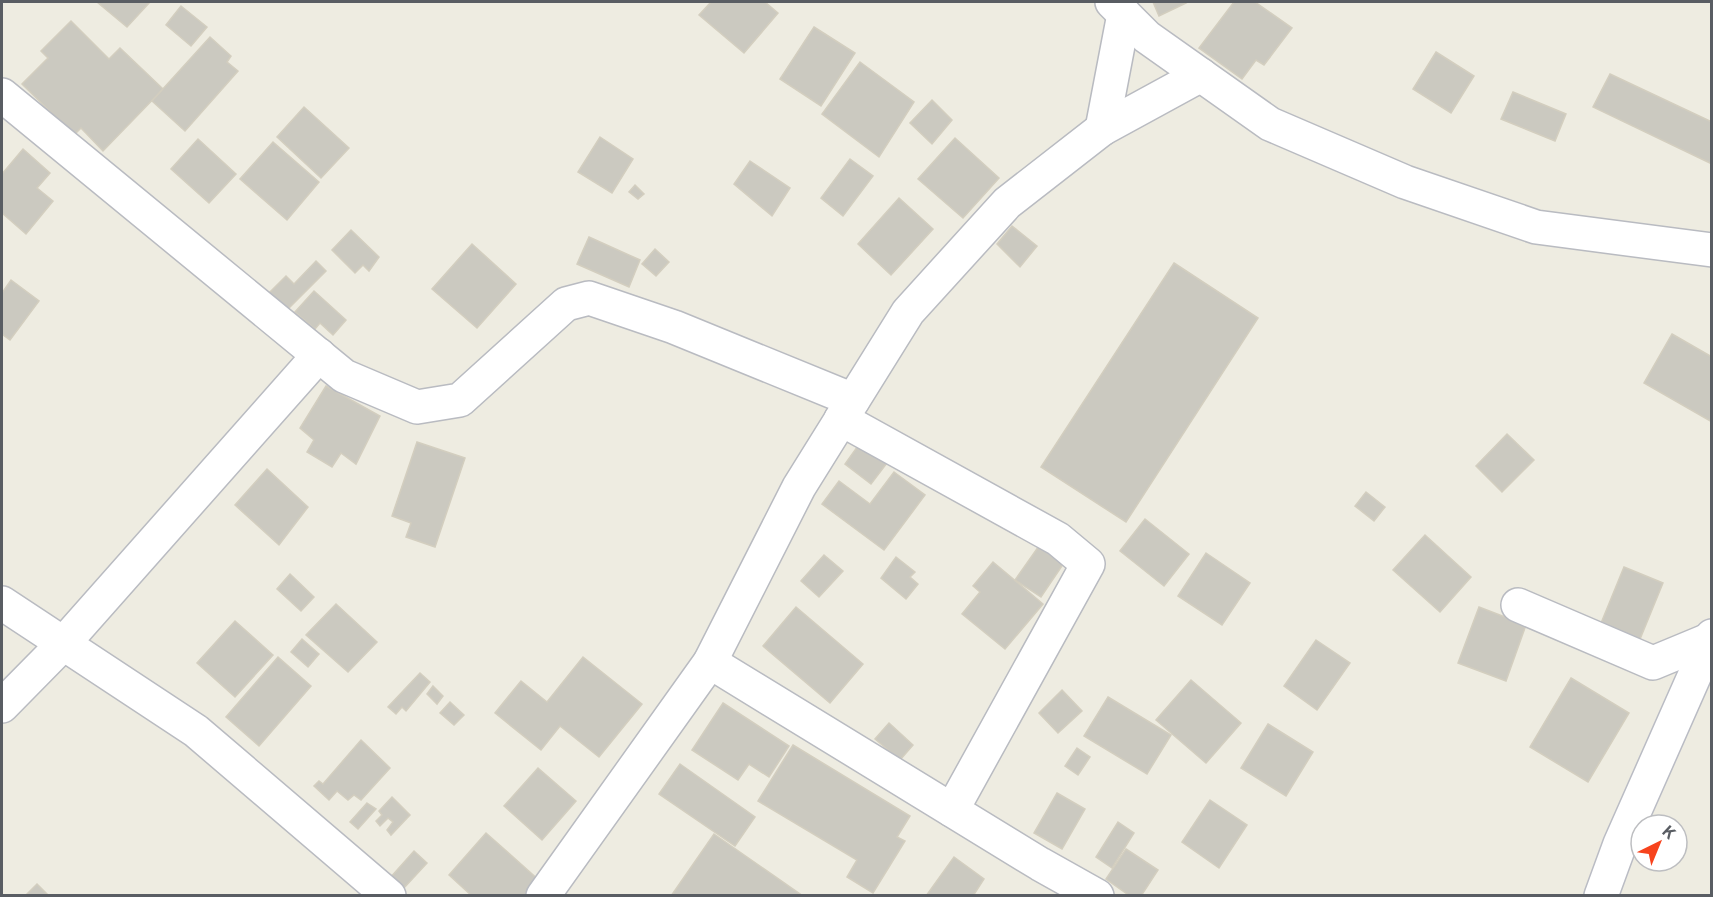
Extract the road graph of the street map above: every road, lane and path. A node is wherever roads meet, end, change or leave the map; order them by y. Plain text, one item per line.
1 (1118, 8) edge
2 (1201, 75) junction
3 (2, 95) edge
4 (1102, 129) junction
5 (1712, 250) edge
6 (319, 355) junction
7 (847, 410) junction
8 (2, 603) edge
9 (1518, 605) dead end
10 (1711, 641) edge
11 (63, 644) junction
12 (710, 662) junction
13 (2, 706) edge
14 (952, 810) junction
15 (389, 896) edge
16 (543, 896) edge
17 (1097, 896) edge
18 (1601, 896) edge

1 - 2 street
1 - 4 street
2 - 4 street
2 - 5 street
3 - 6 street
4 - 7 street
6 - 7 street
6 - 11 street
7 - 12 street
7 - 14 street
8 - 11 street
9 - 10 street
10 - 18 street
11 - 13 street
11 - 15 street
12 - 14 street
12 - 16 street
14 - 17 street

